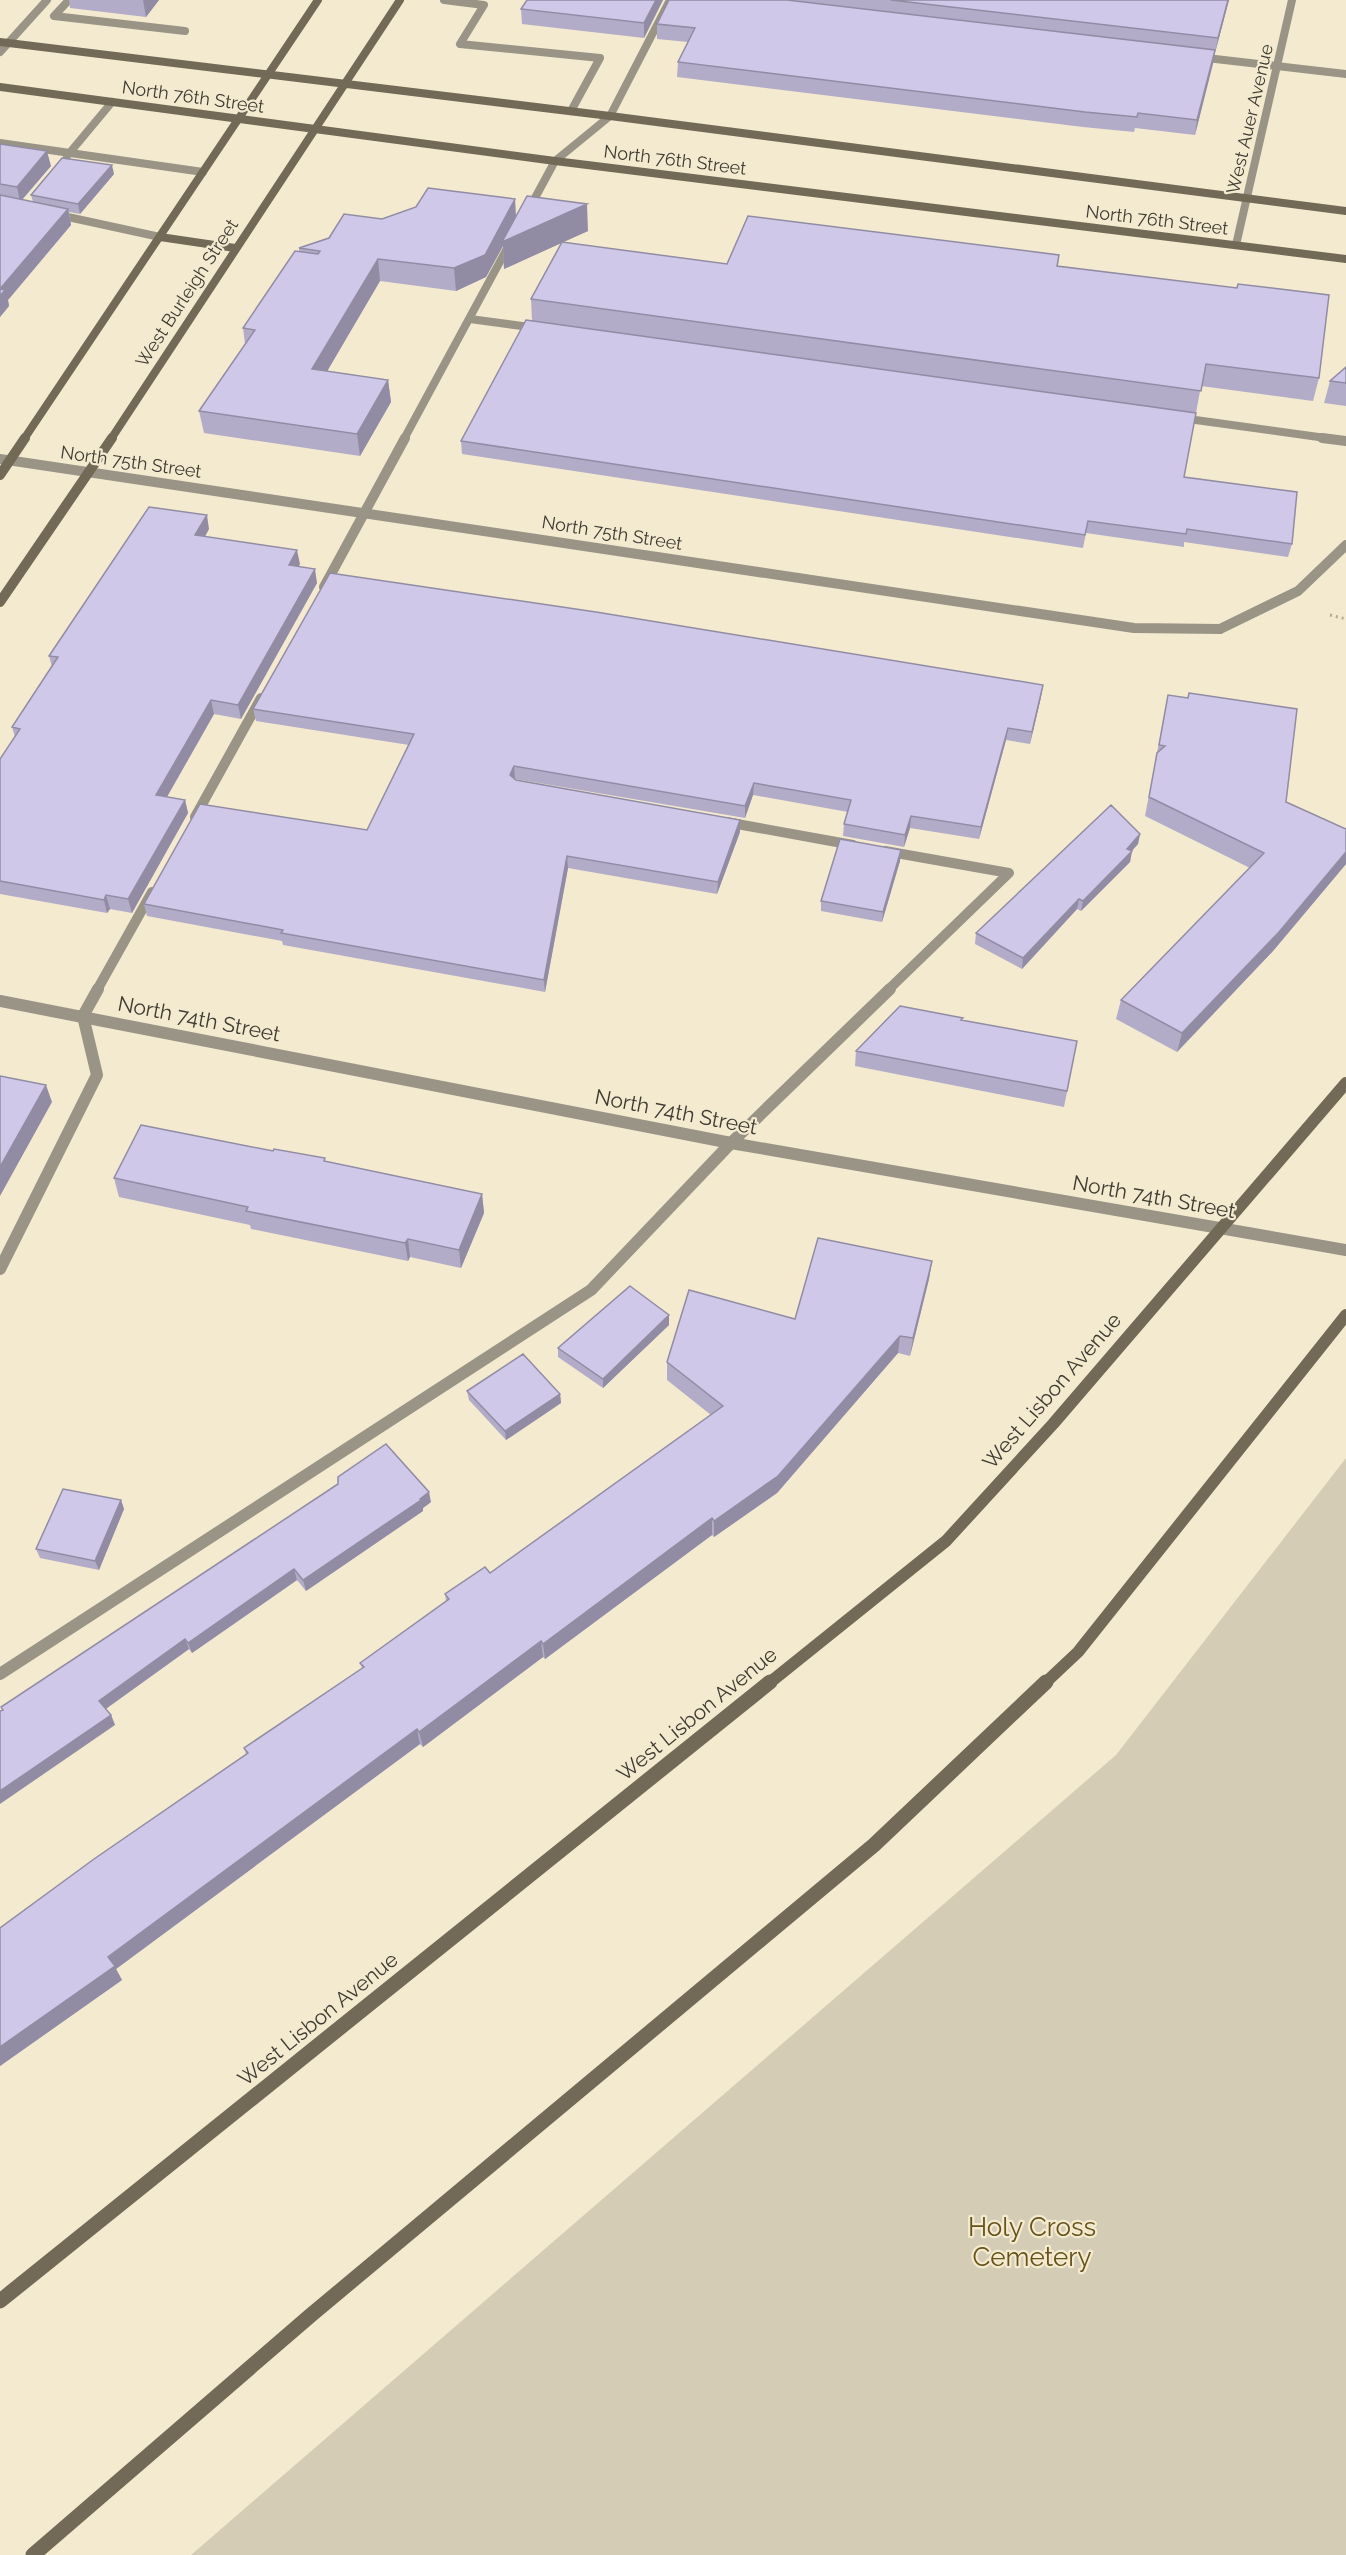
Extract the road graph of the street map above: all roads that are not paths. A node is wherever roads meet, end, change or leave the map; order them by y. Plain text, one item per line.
1 (47, 0) edge
2 (69, 0) edge
3 (318, 0) edge
4 (400, 0) edge
5 (444, 0) edge
6 (670, 0) edge
7 (1292, 0) edge
8 (184, 32) dead end
9 (0, 42) edge
10 (9, 43) junction
11 (0, 52) edge
12 (1194, 56) edge
13 (1277, 66) junction
14 (1346, 74) edge
15 (266, 76) junction
16 (344, 85) junction
17 (0, 87) edge
18 (112, 102) junction
19 (572, 111) junction
20 (610, 116) junction
21 (238, 119) junction
22 (314, 128) junction
23 (0, 143) edge
24 (69, 153) junction
25 (555, 161) junction
26 (62, 162) edge
27 (203, 172) junction
28 (1248, 199) junction
29 (1346, 211) edge
30 (47, 212) edge
31 (525, 217) edge
32 (160, 237) junction
33 (514, 237) edge
34 (1236, 244) junction
35 (235, 249) junction
36 (1346, 259) edge
37 (470, 319) junction
38 (552, 330) edge
39 (1168, 416) edge
40 (1346, 441) edge
41 (0, 459) edge
42 (10, 461) junction
43 (89, 473) junction
44 (0, 475) edge
45 (366, 513) junction
46 (1346, 545) edge
47 (319, 596) edge
48 (0, 602) edge
49 (267, 689) edge
50 (716, 821) edge
51 (191, 824) edge
52 (156, 886) edge
53 (0, 1001) edge
54 (83, 1016) junction
55 (1346, 1083) edge
56 (731, 1143) junction
57 (1221, 1229) junction
58 (1346, 1250) edge
59 (0, 1269) edge
60 (1346, 1314) edge
61 (0, 1674) edge
62 (0, 2301) edge
63 (33, 2555) edge

1 - 10 street
2 - 8 street
3 - 15 main road
4 - 16 main road, West Burleigh Street
5 - 19 street
6 - 20 street
7 - 13 street, West Auer Avenue
9 - 10 main road, North 76th Street
10 - 11 street
10 - 15 main road, North 76th Street
12 - 13 street
13 - 14 street
13 - 28 street, West Auer Avenue
15 - 16 main road, North 76th Street
15 - 21 main road
16 - 19 main road, North 76th Street
16 - 22 main road, West Burleigh Street
17 - 18 main road, North 76th Street
18 - 21 main road, North 76th Street
18 - 24 street
19 - 20 main road, North 76th Street
20 - 25 street
20 - 28 main road, North 76th Street
21 - 22 main road, North 76th Street
21 - 27 main road
22 - 25 main road, North 76th Street
22 - 35 main road, West Burleigh Street
23 - 24 street
24 - 26 street
24 - 27 street
25 - 31 street
25 - 34 main road, North 76th Street
27 - 32 main road
28 - 29 main road, North 76th Street
28 - 34 street, West Auer Avenue
30 - 32 street
32 - 35 main road
32 - 42 main road
33 - 37 street
34 - 36 main road, North 76th Street
35 - 43 main road, West Burleigh Street
37 - 38 street
37 - 45 street
39 - 40 street
41 - 42 street, North 75th Street
42 - 43 street, North 75th Street
42 - 44 main road
43 - 45 street, North 75th Street
43 - 48 main road, West Burleigh Street
45 - 46 street, North 75th Street
45 - 47 street
49 - 51 street
50 - 56 street
52 - 54 street
53 - 54 street, North 74th Street
54 - 56 street, North 74th Street
54 - 59 street
55 - 57 main road, West Lisbon Avenue
56 - 57 street, North 74th Street
56 - 61 street
57 - 58 street, North 74th Street
57 - 62 main road, West Lisbon Avenue
60 - 63 main road

